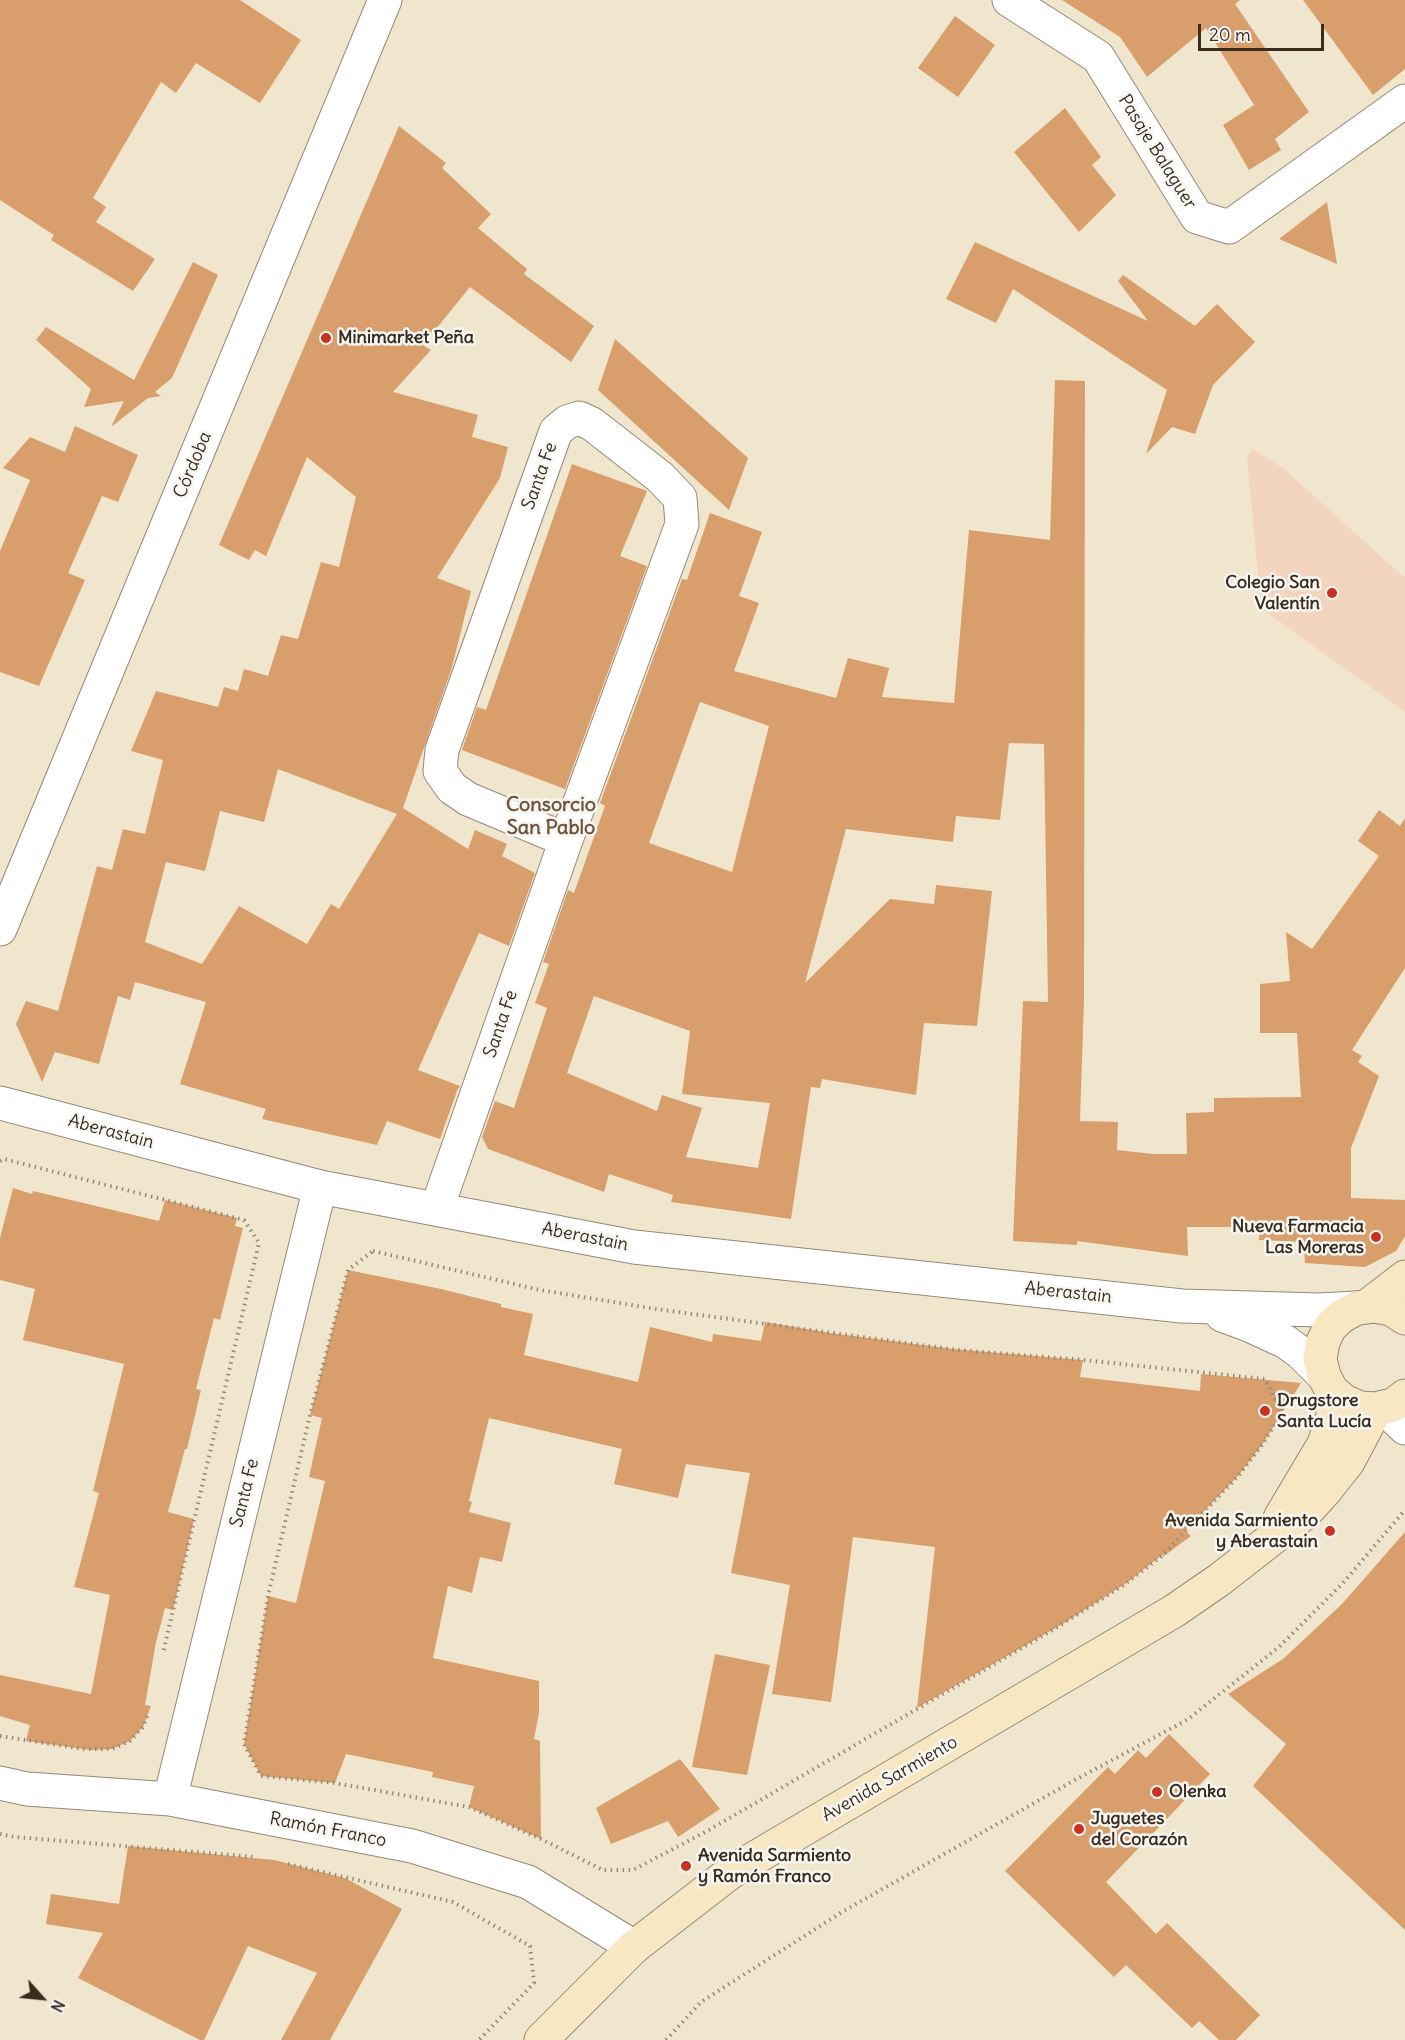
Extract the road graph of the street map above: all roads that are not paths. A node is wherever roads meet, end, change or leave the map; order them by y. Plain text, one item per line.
1 (385, 0) edge
2 (1009, 0) edge
3 (1405, 101) edge
4 (566, 840) junction
5 (0, 929) edge
6 (0, 1103) edge
7 (320, 1187) junction
8 (437, 1208) junction
9 (1405, 1277) edge
10 (1182, 1306) junction
11 (1362, 1308) junction
12 (1405, 1318) edge
13 (1328, 1383) junction
14 (1392, 1410) edge
15 (1260, 1546) junction
16 (0, 1783) edge
17 (170, 1799) junction
18 (634, 1947) junction
19 (541, 2040) edge

1 - 5 street, Córdoba
2 - 3 street, Pasaje Balaguer
4 - 4 street, Santa Fe
4 - 8 street, Santa Fe
6 - 7 street, Aberastain
7 - 8 street, Aberastain
7 - 17 street, Santa Fe
8 - 10 street, Aberastain
9 - 11 street
10 - 11 street, Aberastain
10 - 13 street, Aberastain
11 - 12 street
11 - 13 street, Avenida Sarmiento
13 - 14 street
13 - 15 street, Avenida Sarmiento
14 - 15 street, Avenida Sarmiento
15 - 18 street, Avenida Sarmiento
16 - 17 street, Ramón Franco
17 - 18 street, Ramón Franco
18 - 19 street, Avenida Sarmiento

